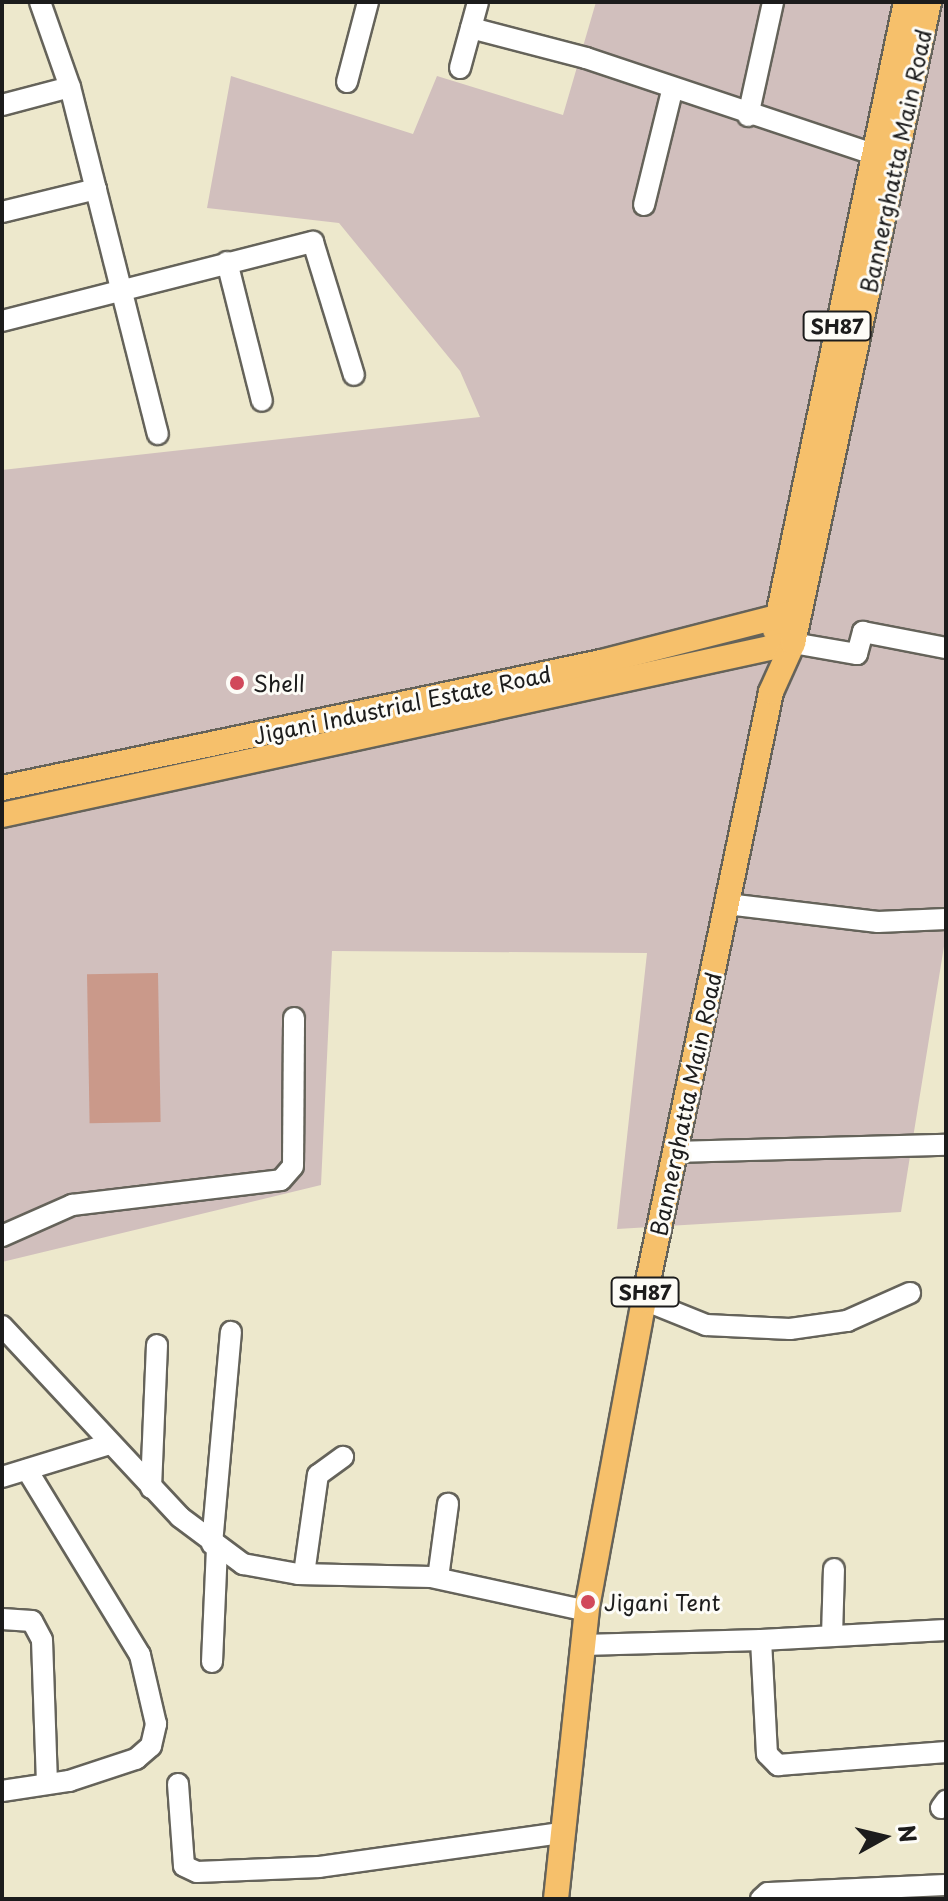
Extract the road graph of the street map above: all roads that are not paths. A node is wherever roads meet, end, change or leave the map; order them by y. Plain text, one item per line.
1 (40, 2) edge
2 (368, 2) edge
3 (478, 2) edge
4 (773, 2) edge
5 (906, 2) edge
6 (929, 2) edge
7 (471, 28) junction
8 (460, 68) dead end
9 (347, 82) dead end
10 (70, 87) junction
11 (672, 91) junction
12 (2, 105) edge
13 (748, 116) junction
14 (883, 158) junction
15 (96, 189) junction
16 (644, 205) dead end
17 (2, 212) edge
18 (227, 262) junction
19 (121, 289) junction
20 (2, 321) edge
21 (354, 375) dead end
22 (262, 401) dead end
23 (158, 434) dead end
24 (788, 615) junction
25 (793, 643) junction
26 (946, 648) edge
27 (769, 651) junction
28 (771, 692) junction
29 (2, 788) edge
30 (2, 815) edge
31 (727, 904) junction
32 (946, 919) edge
33 (294, 1018) dead end
34 (946, 1145) edge
35 (674, 1152) junction
36 (2, 1236) edge
37 (910, 1293) dead end
38 (644, 1300) junction
39 (2, 1326) edge
40 (231, 1332) dead end
41 (157, 1345) dead end
42 (109, 1444) junction
43 (343, 1457) dead end
44 (27, 1470) junction
45 (2, 1477) edge
46 (151, 1488) junction
47 (448, 1504) dead end
48 (214, 1546) junction
49 (834, 1569) dead end
50 (304, 1574) junction
51 (438, 1578) junction
52 (587, 1611) junction
53 (2, 1619) edge
54 (946, 1630) edge
55 (832, 1636) junction
56 (761, 1640) junction
57 (583, 1645) junction
58 (212, 1662) dead end
59 (946, 1752) edge
60 (47, 1784) junction
61 (178, 1784) dead end
62 (2, 1791) edge
63 (562, 1833) junction
64 (946, 1885) edge
65 (556, 1899) edge
66 (761, 1899) edge

1 - 10 street
2 - 9 street
3 - 7 street
4 - 13 street
5 - 14 main road, Bannerghatta Main Road / SH87
6 - 14 main road, Bannerghatta Main Road / SH87
7 - 8 street
7 - 11 street
10 - 12 street
10 - 15 street
11 - 13 street
11 - 16 street
13 - 14 street
14 - 24 main road, Bannerghatta Main Road / SH87
15 - 17 street
15 - 19 street
18 - 19 street
18 - 21 street
18 - 22 street
19 - 20 street
19 - 23 street
24 - 25 main road, Bannerghatta Main Road / SH87
24 - 27 main road, Bannerghatta Main Road / SH87
24 - 29 main road, Jigani Industrial Estate Road
25 - 26 street
25 - 27 main road, Jigani Industrial Estate Road
25 - 28 main road, Bannerghatta Main Road / SH87
27 - 28 main road, Bannerghatta Main Road / SH87
27 - 30 main road, Jigani Industrial Estate Road
28 - 31 main road, Bannerghatta Main Road / SH87
31 - 32 street
31 - 35 main road, Bannerghatta Main Road / SH87
33 - 36 street
34 - 35 street
35 - 38 main road, Bannerghatta Main Road / SH87
37 - 38 street
38 - 52 main road, Bannerghatta Main Road / SH87
39 - 42 street
40 - 48 street
41 - 46 street
42 - 44 street
42 - 46 street
43 - 50 street
44 - 45 street
44 - 60 street
46 - 48 street
47 - 51 street
48 - 50 street
48 - 58 street
49 - 55 street
50 - 51 street
51 - 52 street
52 - 57 main road, Bannerghatta Main Road / SH87
53 - 60 street
54 - 55 street
55 - 56 street
56 - 57 street
56 - 59 street
57 - 63 main road, Bannerghatta Main Road / SH87
60 - 62 street
61 - 63 street
63 - 65 main road, Bannerghatta Main Road / SH87
64 - 66 street

